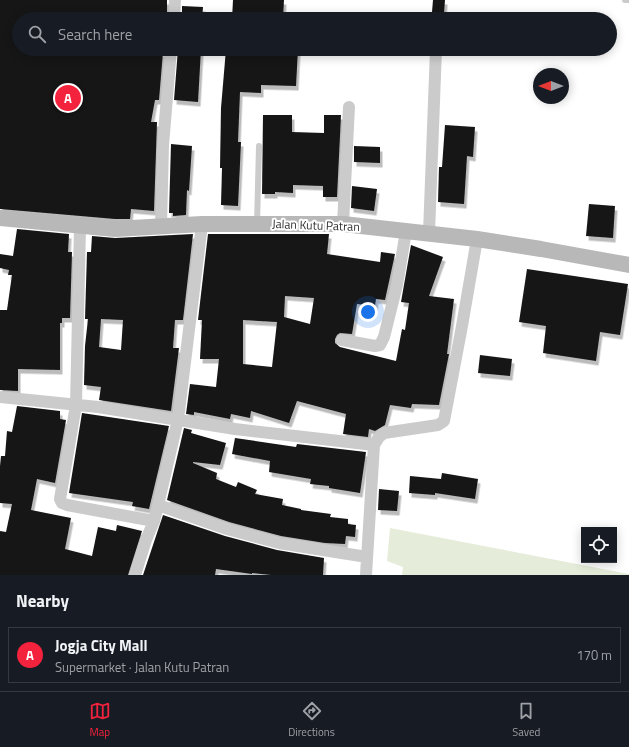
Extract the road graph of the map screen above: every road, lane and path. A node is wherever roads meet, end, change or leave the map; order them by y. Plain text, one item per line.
1 (175, 0) edge
2 (625, 0) edge
3 (629, 0) edge
4 (174, 12) edge
5 (170, 56) edge
6 (436, 56) edge
7 (349, 107) dead end
8 (259, 146) dead end
9 (0, 218) edge
10 (202, 224) junction
11 (257, 224) junction
12 (342, 224) junction
13 (161, 226) junction
14 (80, 227) junction
15 (406, 231) junction
16 (429, 233) junction
17 (477, 239) junction
18 (629, 265) edge
19 (342, 340) dead end
20 (0, 397) edge
21 (76, 405) junction
22 (178, 419) junction
23 (374, 445) junction
24 (158, 505) junction
25 (154, 521) junction
26 (367, 557) junction
27 (136, 575) edge
28 (366, 575) edge

1 - 4 street
2 - 3 lane
5 - 13 street
6 - 16 street
7 - 12 street
8 - 11 lane
9 - 14 street, Jalan Kutu Patran
10 - 11 street, Jalan Kutu Patran
10 - 13 street, Jalan Kutu Patran
10 - 22 street
11 - 12 street, Jalan Kutu Patran
12 - 15 street, Jalan Kutu Patran
13 - 14 street, Jalan Kutu Patran
14 - 21 street
15 - 16 street, Jalan Kutu Patran
15 - 19 street
16 - 17 street, Jalan Kutu Patran
17 - 18 street, Jalan Kutu Patran
17 - 23 street
20 - 21 street
21 - 22 street
21 - 25 street
22 - 23 street
22 - 24 street
23 - 26 street
24 - 25 street
24 - 26 street
25 - 27 street
26 - 28 street

